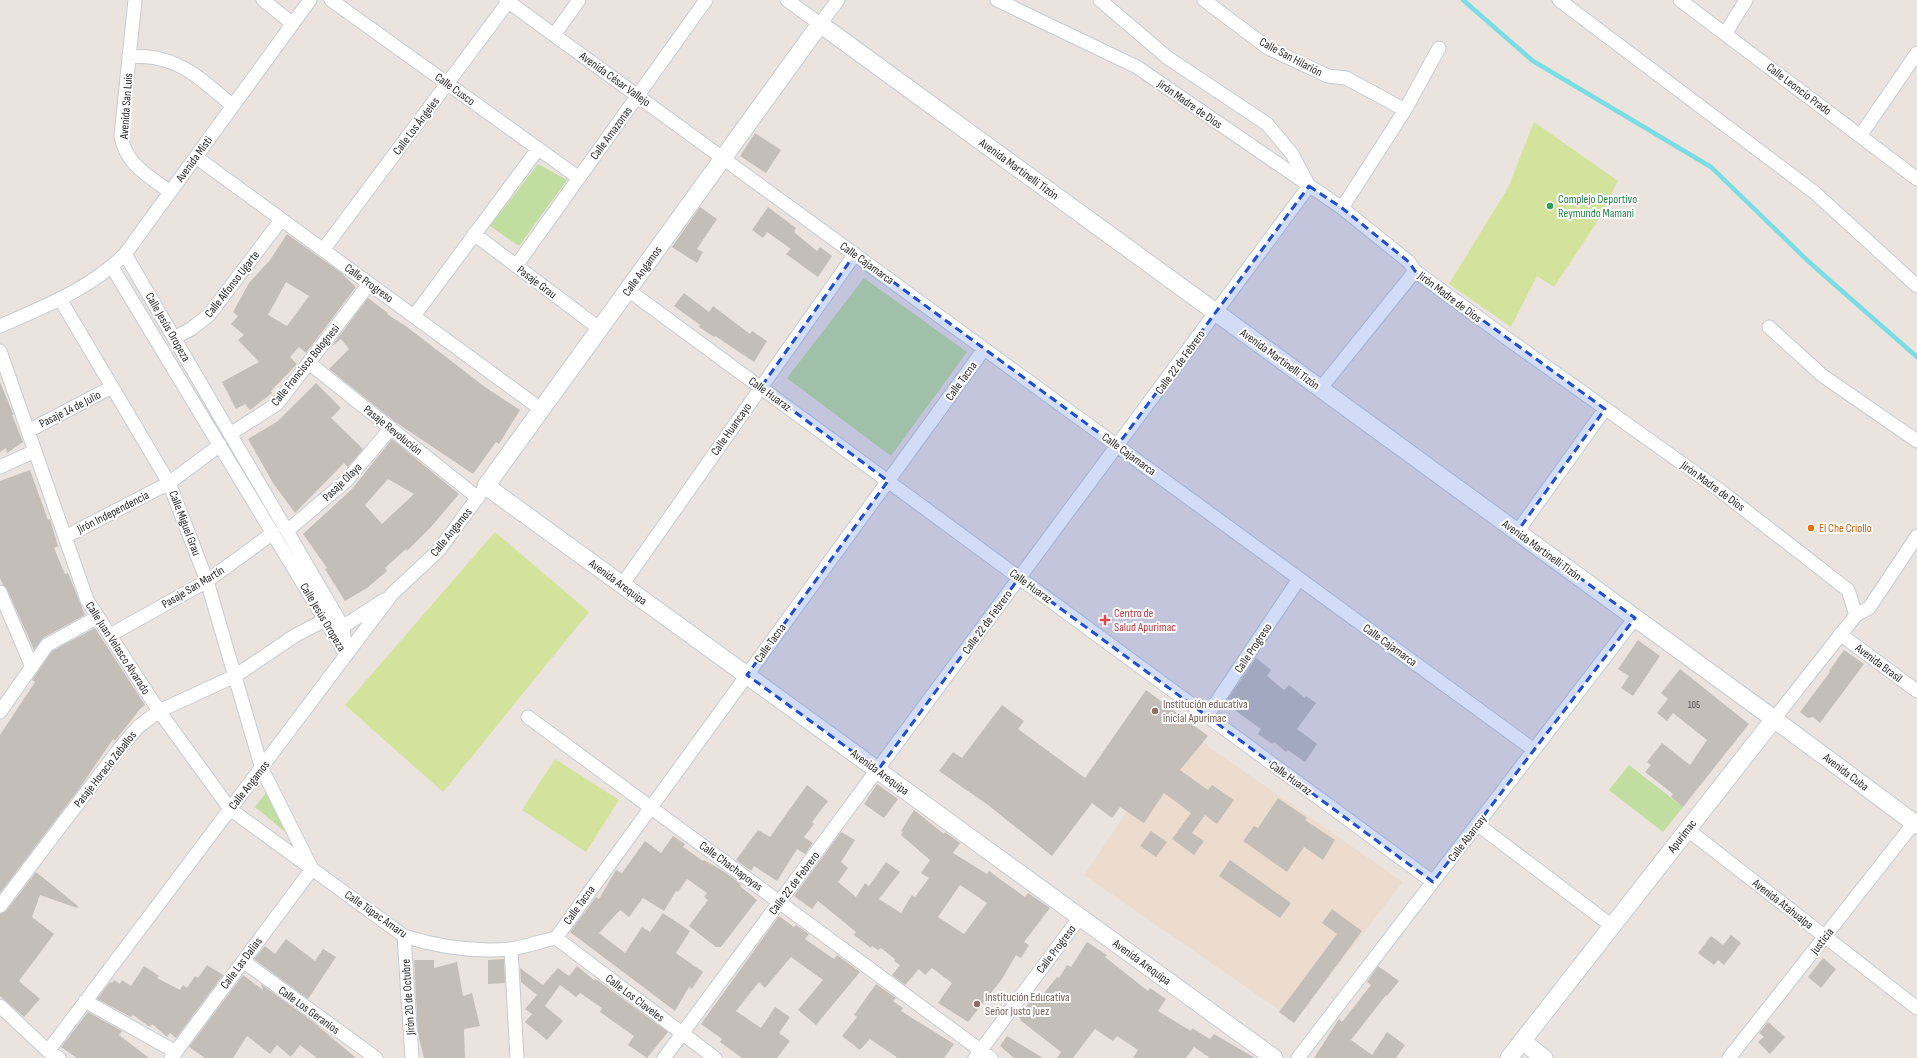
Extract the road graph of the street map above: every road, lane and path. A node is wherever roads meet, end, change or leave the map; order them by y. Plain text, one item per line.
1 (135, 0) edge
2 (262, 0) edge
3 (310, 0) edge
4 (331, 0) edge
5 (580, 0) edge
6 (706, 0) edge
7 (787, 0) edge
8 (838, 0) edge
9 (997, 0) edge
10 (1100, 0) edge
11 (1204, 0) edge
12 (1559, 0) edge
13 (1680, 0) edge
14 (1746, 0) edge
15 (507, 1) edge
16 (293, 24) junction
17 (820, 24) junction
18 (1725, 34) junction
19 (554, 35) junction
20 (1439, 48) dead end
21 (1917, 53) edge
22 (129, 56) junction
23 (447, 84) junction
24 (638, 96) junction
25 (233, 106) junction
26 (1405, 110) junction
27 (1860, 136) junction
28 (538, 149) junction
29 (196, 157) junction
30 (723, 158) junction
31 (579, 178) junction
32 (1917, 179) edge
33 (1309, 186) junction
34 (170, 192) junction
35 (1342, 208) junction
36 (281, 220) junction
37 (474, 234) junction
38 (323, 250) junction
39 (125, 254) junction
40 (855, 254) junction
41 (516, 266) junction
42 (112, 267) junction
43 (1415, 271) junction
44 (369, 284) junction
45 (1917, 286) edge
46 (628, 290) junction
47 (60, 299) junction
48 (1216, 312) junction
49 (414, 316) junction
50 (0, 326) edge
51 (1769, 327) dead end
52 (600, 329) junction
53 (174, 338) junction
54 (984, 349) junction
55 (0, 351) edge
56 (309, 363) junction
57 (112, 387) junction
58 (761, 387) junction
59 (1320, 389) junction
60 (1605, 409) junction
61 (542, 410) junction
62 (391, 428) junction
63 (28, 431) junction
64 (230, 434) junction
65 (1917, 442) edge
66 (220, 445) junction
67 (1117, 446) junction
68 (35, 451) junction
69 (0, 467) edge
70 (888, 481) junction
71 (169, 483) junction
72 (482, 492) junction
73 (287, 531) junction
74 (1517, 532) junction
75 (273, 533) junction
76 (1917, 536) edge
77 (65, 537) junction
78 (1020, 578) junction
79 (1300, 579) junction
80 (207, 581) junction
81 (622, 585) junction
82 (0, 592) edge
83 (392, 594) junction
84 (1856, 615) junction
85 (98, 617) junction
86 (1635, 618) junction
87 (325, 620) junction
88 (338, 630) junction
89 (1840, 634) junction
90 (110, 635) junction
91 (346, 655) junction
92 (32, 667) junction
93 (747, 675) junction
94 (235, 676) junction
95 (1917, 691) edge
96 (159, 711) junction
97 (0, 712) edge
98 (1207, 716) junction
99 (528, 717) dead end
100 (1774, 719) junction
101 (1534, 750) junction
102 (262, 768) junction
103 (878, 770) junction
104 (651, 807) junction
105 (230, 809) junction
106 (1477, 824) junction
107 (1916, 824) edge
108 (1688, 830) junction
109 (312, 869) junction
110 (1432, 882) junction
111 (780, 902) junction
112 (0, 906) edge
113 (1080, 917) junction
114 (1612, 926) junction
115 (404, 936) junction
116 (1825, 936) junction
117 (556, 938) junction
118 (511, 949) junction
119 (243, 961) junction
120 (85, 1001) junction
121 (0, 1006) edge
122 (1917, 1008) edge
123 (683, 1033) junction
124 (1522, 1041) junction
125 (48, 1051) junction
126 (173, 1055) edge
127 (983, 1055) edge
128 (59, 1058) edge
129 (376, 1058) edge
130 (412, 1058) edge
131 (517, 1058) edge
132 (664, 1058) edge
133 (715, 1058) edge
134 (1274, 1058) edge
135 (1298, 1058) edge
136 (1509, 1058) edge
137 (1544, 1058) edge
138 (1729, 1058) edge

1 - 22 street, Avenida San Luis
2 - 16 street
3 - 16 street, Avenida Misti
4 - 23 street, Calle Cusco
5 - 19 street
6 - 24 street, Calle Amazonas
7 - 17 street, Avenida Martinelli Tizón
8 - 17 street, Calle Angamos
9 - 33 street, Jirón Madre de Dios
10 - 33 street
11 - 26 street, Calle San Hilarión
12 - 45 street
13 - 18 street, Calle Leoncio Prado
14 - 18 street
15 - 19 street, Avenida César Vallejo
15 - 23 street, Calle Los Ángeles
16 - 25 street, Avenida Misti
17 - 30 street, Calle Angamos
17 - 48 street, Avenida Martinelli Tizón
18 - 27 street, Calle Leoncio Prado
19 - 24 street, Avenida César Vallejo
20 - 26 street
21 - 27 street
22 - 25 street
22 - 34 street, Avenida San Luis
23 - 28 street, Calle Cusco
23 - 38 street, Calle Los Ángeles
24 - 30 street, Avenida César Vallejo
24 - 31 street, Calle Amazonas
25 - 29 street, Avenida Misti
26 - 35 street
27 - 32 street, Calle Leoncio Prado
28 - 31 street, Calle Cusco
28 - 37 street
29 - 34 street, Avenida Misti
29 - 36 street, Calle Progreso
30 - 40 street, Calle Cajamarca
30 - 46 street, Calle Angamos
31 - 41 street, Calle Amazonas
33 - 35 street, Jirón Madre de Dios
33 - 48 street, Calle 22 de Febrero
34 - 39 street, Avenida Misti
35 - 43 street, Jirón Madre de Dios
36 - 38 street, Calle Progreso
36 - 53 street, Calle Alfonso Ugarte
37 - 41 street, Pasaje Grau
37 - 49 street
38 - 44 street, Calle Progreso
39 - 42 street, Avenida Misti
39 - 53 street, Calle Jesús Oropeza
40 - 54 street, Calle Cajamarca
40 - 58 street, Calle Huancayo
41 - 52 street, Pasaje Grau
42 - 47 street, Avenida Misti
42 - 66 street, Calle Jesús Oropeza
43 - 59 street
43 - 60 street, Jirón Madre de Dios
44 - 49 street, Calle Progreso
44 - 56 street, Calle Francisco Bolognesi
46 - 52 street, Calle Angamos
46 - 58 street, Calle Huaraz
47 - 50 street, Avenida Misti
47 - 57 street, Calle Miguel Grau
48 - 59 street, Avenida Martinelli Tizón
48 - 67 street, Calle 22 de Febrero
49 - 61 street, Calle Progreso
51 - 65 street
52 - 61 street, Calle Angamos
53 - 64 street, Calle Jesús Oropeza
54 - 67 street, Calle Cajamarca
54 - 70 street, Calle Tacna
55 - 63 street, Calle Juan Velasco Alvarado
56 - 62 street, Pasaje Revolución
56 - 64 street, Calle Francisco Bolognesi
57 - 63 street, Pasaje 14 de Julio
57 - 71 street, Calle Miguel Grau
58 - 70 street, Calle Huaraz
58 - 81 street, Calle Huancayo
59 - 74 street, Avenida Martinelli Tizón
60 - 74 street
60 - 84 street, Jirón Madre de Dios
61 - 72 street, Calle Angamos
62 - 72 street, Pasaje Revolución
62 - 73 street, Pasaje Olaya
63 - 68 street, Calle Juan Velasco Alvarado
64 - 73 street, Calle Jesús Oropeza
66 - 71 street, Jirón Independencia
66 - 75 street, Calle Jesús Oropeza
67 - 78 street, Calle 22 de Febrero
67 - 79 street, Calle Cajamarca
68 - 69 street
68 - 77 street, Calle Juan Velasco Alvarado
70 - 78 street, Calle Huaraz
70 - 93 street, Calle Tacna
71 - 77 street, Jirón Independencia
71 - 80 street, Calle Miguel Grau
72 - 81 street, Avenida Arequipa
72 - 83 street, Calle Angamos
73 - 88 street, Calle Jesús Oropeza
74 - 86 street, Avenida Martinelli Tizón
75 - 80 street, Pasaje San Martín
75 - 87 street, Calle Jesús Oropeza
76 - 84 street, Apurímac
77 - 85 street, Calle Juan Velasco Alvarado
78 - 98 street, Calle Huaraz
78 - 103 street, Calle 22 de Febrero
79 - 98 street, Calle Progreso
79 - 101 street, Calle Cajamarca
80 - 90 street, Pasaje San Martín
80 - 94 street, Calle Miguel Grau
81 - 93 street, Avenida Arequipa
82 - 92 street
83 - 88 street
83 - 91 street, Calle Angamos
84 - 89 street, Apurímac
85 - 90 street, Calle Juan Velasco Alvarado
85 - 92 street
86 - 100 street, Avenida Martinelli Tizón
86 - 101 street, Calle Abancay
87 - 88 street, Calle Jesús Oropeza
87 - 94 street, Pasaje Horacio Zeballos
88 - 91 street, Calle Jesús Oropeza
89 - 95 street, Avenida Brasil
89 - 100 street, Apurímac
90 - 96 street, Calle Juan Velasco Alvarado
91 - 102 street, Calle Angamos
92 - 97 street
93 - 103 street, Avenida Arequipa
93 - 104 street, Calle Tacna
94 - 96 street, Pasaje Horacio Zeballos
94 - 102 street, Calle Miguel Grau
96 - 105 street, Calle Juan Velasco Alvarado
96 - 112 street, Pasaje Horacio Zeballos
98 - 110 street, Calle Huaraz
99 - 104 street, Calle Chachapoyas
100 - 107 street, Avenida Cuba
100 - 108 street, Apurímac
101 - 106 street, Calle Abancay
102 - 105 street, Calle Angamos
102 - 109 street, Calle Túpac Amaru
103 - 111 street, Calle 22 de Febrero
103 - 113 street, Avenida Arequipa
104 - 111 street, Calle Chachapoyas
104 - 117 street, Calle Tacna
105 - 109 street, Calle Juan Velasco Alvarado
105 - 120 street, Calle Angamos
106 - 110 street, Calle Abancay
106 - 114 street
107 - 116 street, Justicia
108 - 114 street, Apurímac
108 - 116 street, Avenida Atahualpa
109 - 115 street, Calle Túpac Amaru
109 - 119 street, Calle Las Dalias
110 - 135 street, Calle Abancay
111 - 123 street, Calle 22 de Febrero
111 - 127 street, Calle Chachapoyas
113 - 127 street, Calle Progreso
113 - 134 street, Avenida Arequipa
114 - 124 street, Apurímac
115 - 118 street, Calle Túpac Amaru
115 - 130 street, Jirón 20 de Octubre
116 - 122 street, Avenida Atahualpa
116 - 138 street, Justicia
117 - 118 street, Calle Túpac Amaru
117 - 123 street, Calle Los Claveles
118 - 131 street
119 - 126 street, Calle Las Dalias
119 - 129 street, Calle Los Geranios
120 - 125 street, Calle Angamos
120 - 126 street
121 - 125 street
123 - 132 street, Calle 22 de Febrero
123 - 133 street, Calle Los Claveles
124 - 136 street, Apurímac
124 - 137 street
125 - 128 street

